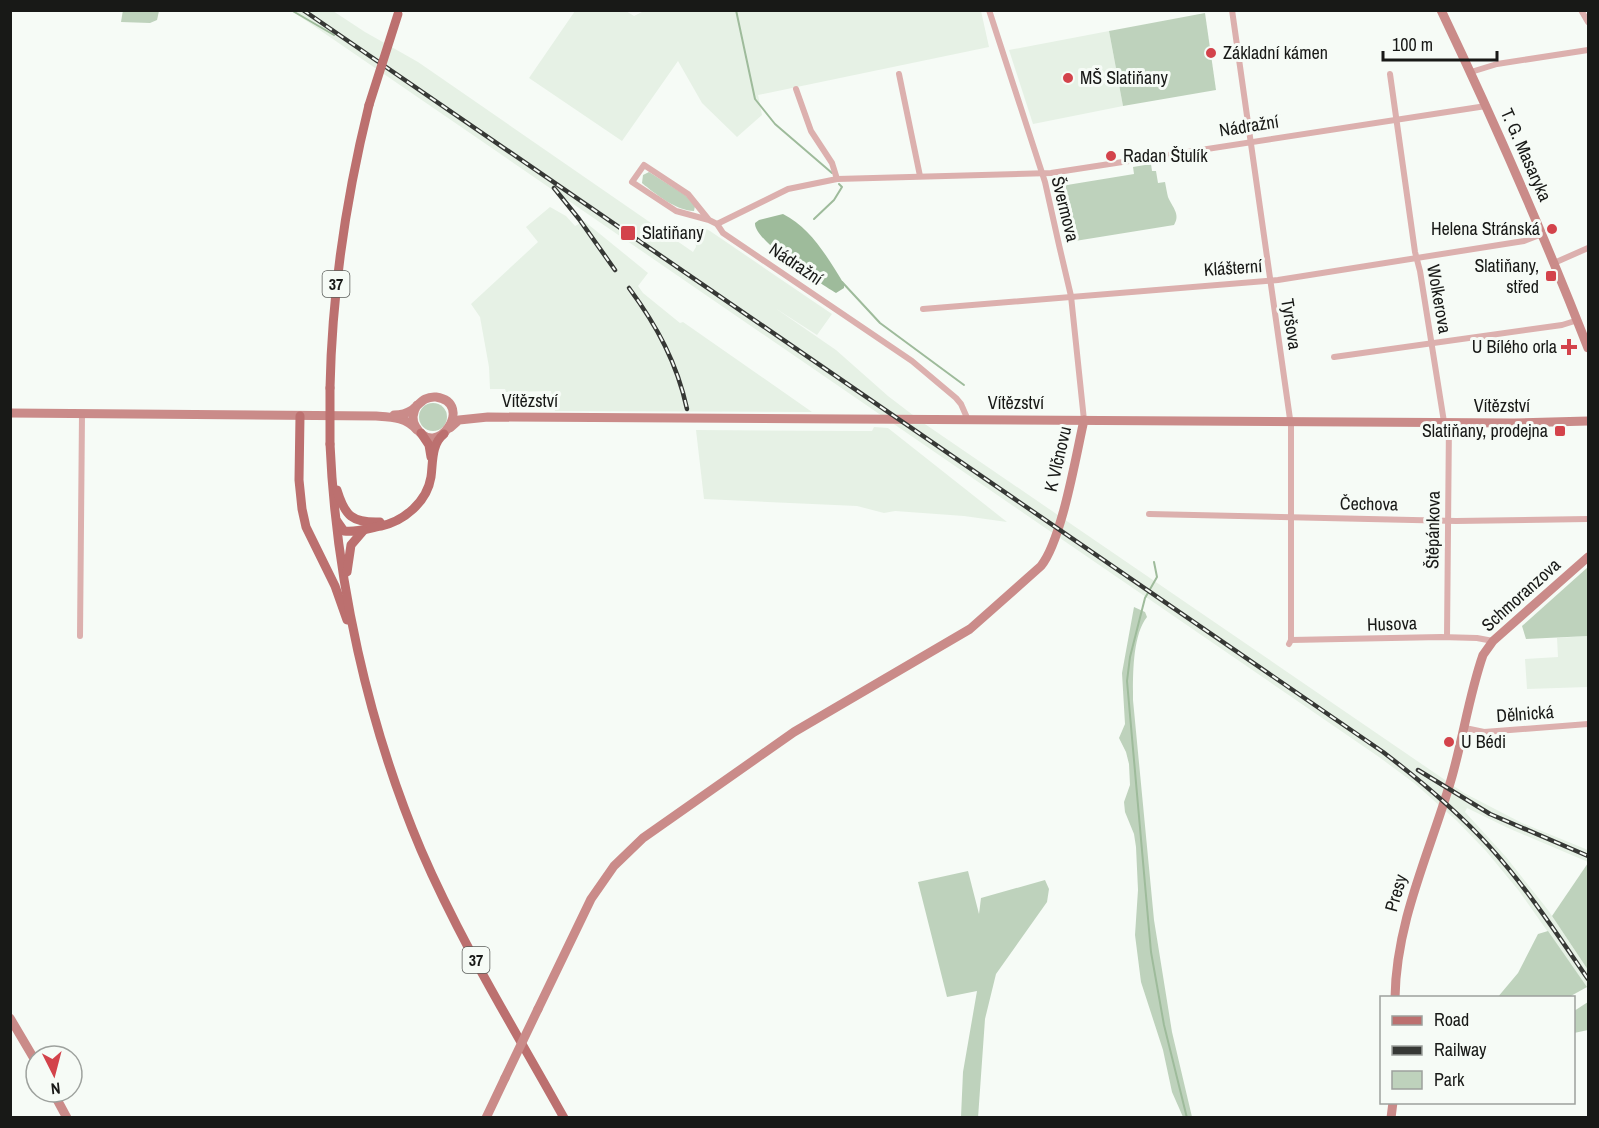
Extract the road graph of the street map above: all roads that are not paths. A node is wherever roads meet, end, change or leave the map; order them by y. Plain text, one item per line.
1 (989, 10) edge
2 (1232, 10) edge
3 (1441, 10) edge
4 (1581, 10) edge
5 (398, 12) edge
6 (1588, 22) edge
7 (1588, 50) edge
8 (1471, 72) junction
9 (898, 74) dead end
10 (1390, 74) dead end
11 (796, 89) dead end
12 (1486, 106) junction
13 (1397, 118) junction
14 (1251, 141) junction
15 (1041, 173) junction
16 (920, 176) junction
17 (837, 179) junction
18 (709, 220) junction
19 (717, 224) junction
20 (1542, 234) junction
21 (1588, 248) edge
22 (1416, 258) junction
23 (1554, 263) junction
24 (1269, 280) junction
25 (1071, 296) junction
26 (923, 309) dead end
27 (1578, 320) junction
28 (1431, 343) junction
29 (1588, 348) edge
30 (1334, 357) dead end
31 (417, 405) junction
32 (451, 407) junction
33 (10, 413) edge
34 (82, 414) junction
35 (300, 416) junction
36 (376, 416) junction
37 (488, 417) junction
38 (968, 420) junction
39 (1084, 420) junction
40 (1588, 421) edge
41 (1291, 422) junction
42 (1447, 422) junction
43 (1543, 423) junction
44 (1588, 426) edge
45 (419, 431) junction
46 (447, 431) junction
47 (431, 471) junction
48 (332, 473) junction
49 (1149, 514) dead end
50 (405, 515) junction
51 (335, 516) junction
52 (1291, 517) junction
53 (1588, 519) edge
54 (1448, 521) junction
55 (368, 529) junction
56 (1588, 557) edge
57 (346, 590) junction
58 (80, 636) dead end
59 (1447, 637) junction
60 (1493, 641) junction
61 (1290, 642) joint
62 (360, 656) junction
63 (1588, 724) edge
64 (1465, 728) junction
65 (1444, 802) joint
66 (1395, 996) edge
67 (10, 1018) edge
68 (25, 1044) edge
69 (59, 1104) edge
70 (67, 1118) edge
71 (486, 1118) edge
72 (564, 1118) edge

1 - 15 street, Švermova
2 - 14 street, Tyršova
3 - 8 main road, T. G. Masaryka
4 - 6 street
5 - 48 main road, 37, bridge
7 - 8 street
8 - 12 main road, T. G. Masaryka
9 - 16 street
10 - 13 street, Wolkerova
11 - 17 street
12 - 13 street, Nádražní
12 - 20 main road, T. G. Masaryka
13 - 14 street, Nádražní
13 - 22 street, Wolkerova
14 - 15 street, Nádražní
14 - 24 street, Tyršova
15 - 16 street, Nádražní
15 - 25 street, Švermova
16 - 17 street, Nádražní
17 - 19 street, Nádražní
18 - 18 street, Nádražní
18 - 19 street, Nádražní
19 - 38 street, Nádražní
20 - 22 street, Klášterní
20 - 23 main road, T. G. Masaryka
21 - 23 street
22 - 24 street, Klášterní
22 - 28 street, Wolkerova
23 - 27 main road, T. G. Masaryka
24 - 25 street, Klášterní
24 - 41 street, Tyršova
25 - 26 street, Klášterní
25 - 39 street, Švermova
27 - 28 street
27 - 29 main road, T. G. Masaryka
28 - 30 street
28 - 42 street, Wolkerova
31 - 32 main road
31 - 36 main road
31 - 45 main road
32 - 37 main road
32 - 46 main road
33 - 34 main road
34 - 35 main road
34 - 58 street
35 - 36 main road
35 - 62 main road
36 - 45 main road
37 - 38 main road, Vítězství
37 - 46 main road
38 - 39 main road, Vítězství
39 - 41 main road, Vítězství
39 - 71 main road, K Vlčnovu, bridge
40 - 43 main road, Vítězství
41 - 42 main road, Vítězství
41 - 52 street, Tyršova
42 - 43 main road, Vítězství
42 - 54 street, Štěpánkova
43 - 44 main road, Vítězství
45 - 46 main road
45 - 47 main road
46 - 47 main road
47 - 50 main road
48 - 50 main road
48 - 51 main road, 37
49 - 52 street, Čechova
50 - 55 main road
51 - 55 main road
51 - 57 main road, 37
52 - 54 street, Čechova
52 - 61 street, Tyršova
53 - 54 street, Čechova
54 - 59 street, Štěpánkova
55 - 57 main road
56 - 60 main road, Schmoranzova
57 - 62 main road, 37
59 - 60 street, Husova
59 - 61 street, Husova
60 - 64 main road, Schmoranzova
62 - 72 main road, 37
63 - 64 street, Dělnická
64 - 65 main road, Schmoranzova
65 - 66 main road, Presy
67 - 68 main road
69 - 70 main road

